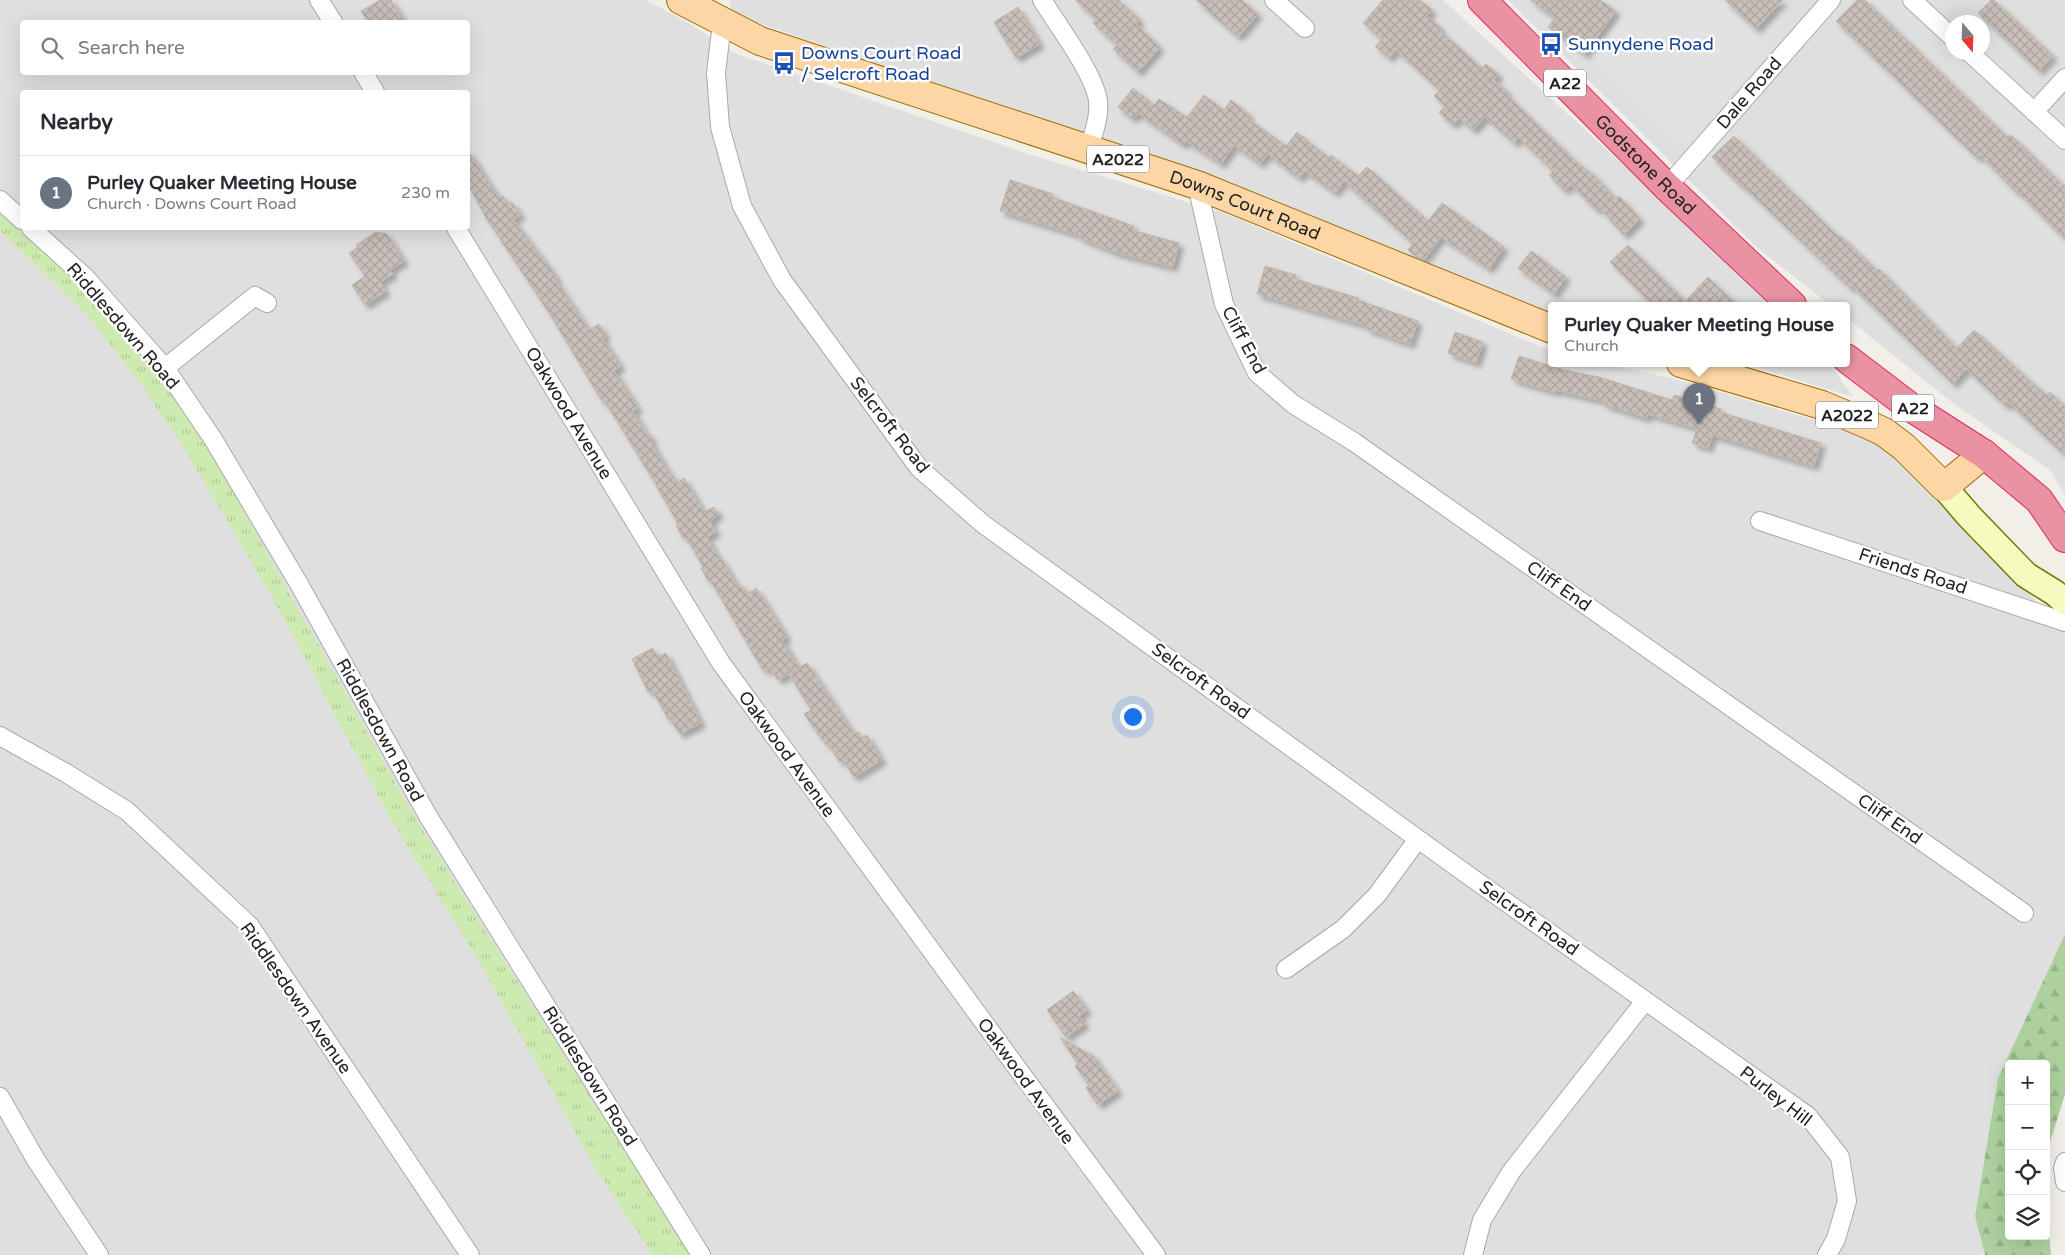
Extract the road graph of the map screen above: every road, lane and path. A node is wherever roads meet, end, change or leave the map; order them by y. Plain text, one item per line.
1 (319, 0) edge
2 (681, 0) edge
3 (1042, 0) edge
4 (1274, 0) edge
5 (1831, 0) edge
6 (1912, 0) edge
7 (1491, 3) edge
8 (331, 20) edge
9 (722, 22) junction
10 (1305, 28) dead end
11 (1945, 31) edge
12 (1978, 60) edge
13 (365, 75) edge
14 (2065, 78) edge
15 (374, 90) edge
16 (2034, 112) junction
17 (2065, 140) edge
18 (1088, 149) junction
19 (1197, 185) junction
20 (1668, 187) junction
21 (0, 200) edge
22 (20, 218) edge
23 (33, 230) edge
24 (457, 230) edge
25 (255, 297) dead end
26 (1789, 302) edge
27 (1548, 327) edge
28 (1850, 361) edge
29 (1694, 367) edge
30 (165, 368) junction
31 (1984, 454) junction
32 (1944, 487) junction
33 (1760, 521) dead end
34 (2065, 538) edge
35 (2065, 602) edge
36 (2065, 622) edge
37 (0, 736) edge
38 (1418, 839) junction
39 (2024, 913) dead end
40 (1286, 969) dead end
41 (1645, 1001) junction
42 (0, 1097) edge
43 (2065, 1162) edge
44 (2065, 1182) edge
45 (99, 1255) edge
46 (470, 1255) edge
47 (701, 1255) edge
48 (1156, 1255) edge
49 (1472, 1255) edge
50 (1827, 1255) edge

1 - 8 street
2 - 9 main road, Downs Court Road / A2022
3 - 18 street
4 - 10 street
5 - 20 street, Dale Road
6 - 11 street
7 - 20 highway, Godstone Road / A22
9 - 18 main road, Downs Court Road / A2022
9 - 38 street, Selcroft Road
12 - 16 street
13 - 15 street
14 - 16 street
16 - 17 street
18 - 19 main road, Downs Court Road / A2022
19 - 27 main road, Downs Court Road / A2022
19 - 39 street, Cliff End
20 - 26 highway, Godstone Road / A22
21 - 22 street
23 - 30 street, Riddlesdown Road
24 - 48 street, Oakwood Avenue
25 - 30 street
28 - 31 highway, A22
29 - 32 main road, A2022
30 - 47 street, Riddlesdown Road
31 - 32 main road
31 - 34 highway, A22
32 - 35 street
33 - 36 street, Friends Road
37 - 46 street, Riddlesdown Avenue
38 - 40 street
38 - 41 street, Selcroft Road
41 - 49 street
41 - 50 street, Purley Hill
42 - 45 street
43 - 44 street

